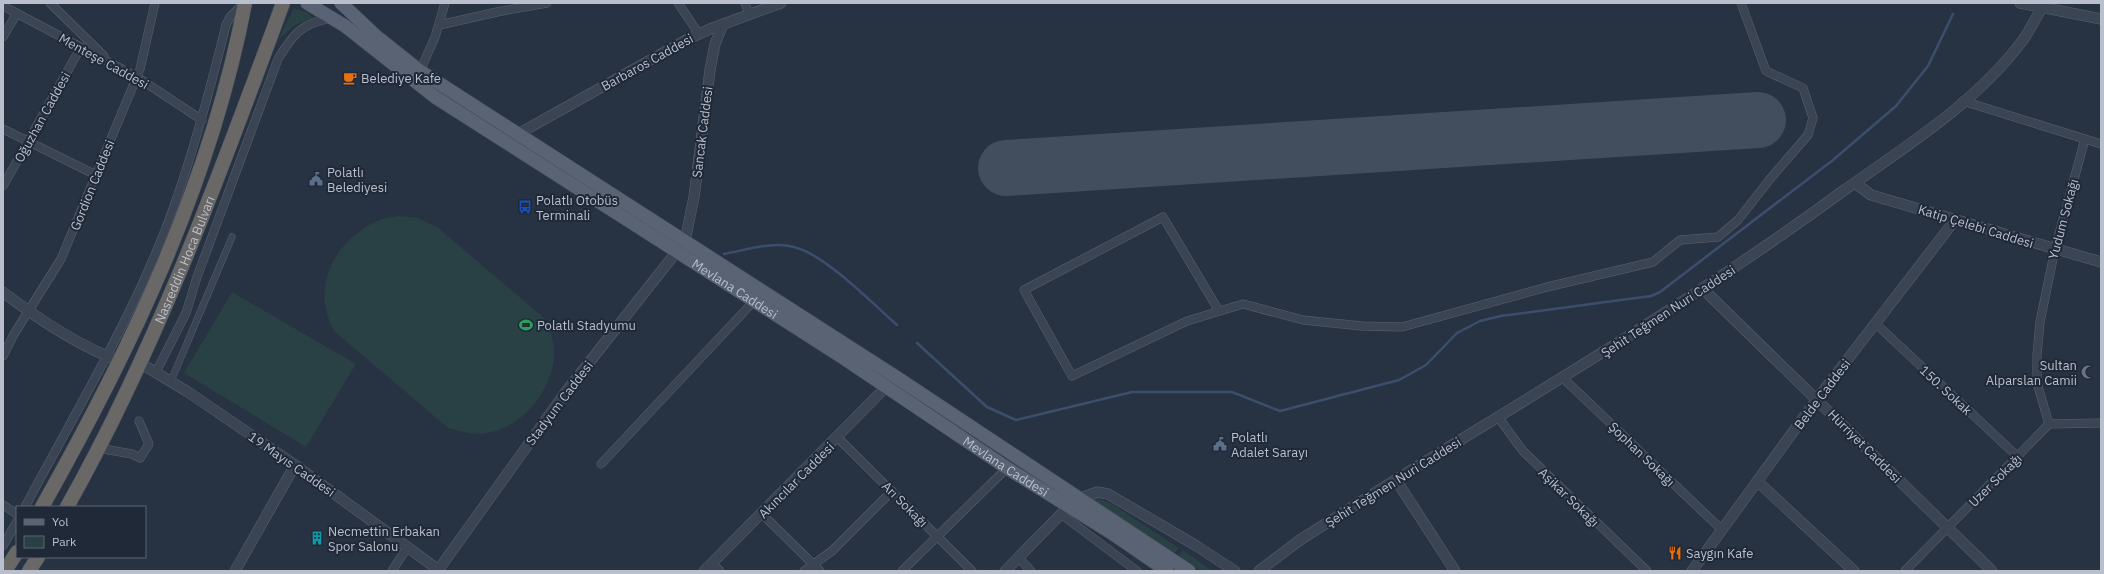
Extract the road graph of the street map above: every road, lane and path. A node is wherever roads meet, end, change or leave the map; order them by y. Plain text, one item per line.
1 (50, 3) edge
2 (155, 3) edge
3 (244, 3) edge
4 (283, 3) edge
5 (307, 3) edge
6 (341, 3) edge
7 (445, 3) edge
8 (547, 3) edge
9 (678, 3) edge
10 (745, 3) edge
11 (781, 3) edge
12 (1741, 3) edge
13 (2020, 3) edge
14 (3, 6) edge
15 (2042, 8) junction
16 (17, 13) junction
17 (749, 14) junction
18 (332, 18) junction
19 (2101, 19) edge
20 (723, 24) junction
21 (439, 25) junction
22 (699, 34) junction
23 (3, 37) edge
24 (81, 47) junction
25 (111, 63) junction
26 (420, 71) junction
27 (137, 77) junction
28 (1964, 101) junction
29 (202, 120) junction
30 (3, 130) edge
31 (518, 134) junction
32 (2085, 139) junction
33 (27, 141) junction
34 (2101, 144) edge
35 (96, 175) junction
36 (1855, 183) junction
37 (3, 186) edge
38 (209, 198) junction
39 (225, 203) junction
40 (1955, 220) junction
41 (232, 237) dead end
42 (681, 246) junction
43 (2055, 249) junction
44 (2101, 262) edge
45 (1703, 289) junction
46 (3, 292) edge
47 (754, 301) junction
48 (1219, 311) junction
49 (28, 312) junction
50 (1875, 324) junction
51 (3, 356) edge
52 (106, 356) junction
53 (120, 361) junction
54 (140, 363) junction
55 (156, 372) junction
56 (1563, 378) junction
57 (171, 381) junction
58 (886, 387) junction
59 (1817, 399) junction
60 (1498, 417) junction
61 (140, 421) dead end
62 (2101, 423) edge
63 (2049, 424) junction
64 (838, 438) junction
65 (98, 448) junction
66 (2018, 457) junction
67 (601, 464) dead end
68 (295, 465) junction
69 (1007, 468) junction
70 (1396, 480) junction
71 (1757, 481) junction
72 (892, 491) junction
73 (1081, 498) junction
74 (3, 505) edge
75 (26, 506) edge
76 (43, 506) edge
77 (68, 506) edge
78 (1065, 510) junction
79 (16, 513) edge
80 (762, 514) junction
81 (16, 523) edge
82 (1948, 528) junction
83 (1722, 530) junction
84 (938, 536) junction
85 (3, 546) edge
86 (408, 546) junction
87 (16, 554) edge
88 (37, 558) edge
89 (1018, 558) junction
90 (712, 563) junction
91 (813, 565) junction
92 (440, 570) edge
93 (6, 571) edge
94 (29, 571) edge
95 (235, 571) edge
96 (392, 571) edge
97 (704, 571) edge
98 (720, 571) edge
99 (804, 571) edge
100 (820, 571) edge
101 (902, 571) edge
102 (972, 571) edge
103 (1005, 571) edge
104 (1032, 571) edge
105 (1137, 571) edge
106 (1167, 571) edge
107 (1189, 571) edge
108 (1235, 571) edge
109 (1259, 571) edge
110 (1455, 571) edge
111 (1647, 571) edge
112 (1692, 571) edge
113 (1854, 571) edge
114 (1905, 571) edge
115 (1992, 571) edge

1 - 25 street
2 - 27 street, Gordion Caddesi
3 - 29 street
3 - 53 highway, Nasreddin Hoca Bulvarı
4 - 38 highway, Nasreddin Hoca Bulvarı
5 - 18 main road, Mevlana Caddesi
6 - 26 main road, Mevlana Caddesi
7 - 21 street
8 - 21 street
9 - 22 street
10 - 17 street
11 - 17 street, Barbaros Caddesi
12 - 48 street
13 - 15 street
14 - 16 street, Menteşe Caddesi
15 - 19 street
15 - 28 street, Şehit Teğmen Nuri Caddesi
16 - 23 street
16 - 24 street, Menteşe Caddesi
17 - 20 street, Barbaros Caddesi
18 - 39 street
18 - 42 main road, Mevlana Caddesi
20 - 22 street, Barbaros Caddesi
20 - 42 street, Sancak Caddesi
21 - 26 street
22 - 31 street, Barbaros Caddesi
24 - 25 street, Menteşe Caddesi
24 - 33 street, Oğuzhan Caddesi
25 - 27 street, Menteşe Caddesi
26 - 31 main road, Mevlana Caddesi
27 - 29 street, Menteşe Caddesi
27 - 35 street, Gordion Caddesi
28 - 32 street
28 - 36 street, Şehit Teğmen Nuri Caddesi
29 - 52 street
30 - 33 street
31 - 42 main road, Mevlana Caddesi
32 - 34 street
32 - 43 street, Yudum Sokağı
33 - 35 street
33 - 37 street, Oğuzhan Caddesi
35 - 49 street, Gordion Caddesi
36 - 40 street, Katip Çelebi Caddesi
36 - 45 street, Şehit Teğmen Nuri Caddesi
38 - 39 street
38 - 54 highway, Nasreddin Hoca Bulvarı
39 - 55 street
40 - 43 street, Katip Çelebi Caddesi
40 - 50 street, Belde Caddesi
41 - 57 street
42 - 47 main road, Mevlana Caddesi
42 - 73 main road, Mevlana Caddesi
42 - 92 street, Stadyum Caddesi
43 - 44 street, Katip Çelebi Caddesi
43 - 63 street, Yudum Sokağı
45 - 56 street, Şehit Teğmen Nuri Caddesi
45 - 59 street, Hürriyet Caddesi
46 - 49 street
47 - 58 main road, Mevlana Caddesi
47 - 67 street
48 - 48 street
49 - 51 street, Gordion Caddesi
49 - 52 street
50 - 59 street, Belde Caddesi
50 - 66 street, 150. Sokak
52 - 53 street
52 - 75 street
53 - 76 highway, Nasreddin Hoca Bulvarı
54 - 55 street, 19 Mayıs Caddesi
54 - 65 highway, Nasreddin Hoca Bulvarı
55 - 57 street, 19 Mayıs Caddesi
56 - 60 street, Şehit Teğmen Nuri Caddesi
56 - 83 street, Şophan Sokağı
57 - 68 street, 19 Mayıs Caddesi
58 - 64 street, Akıncılar Caddesi
58 - 69 main road, Mevlana Caddesi
59 - 71 street, Belde Caddesi
59 - 82 street, Hürriyet Caddesi
60 - 70 street, Şehit Teğmen Nuri Caddesi
60 - 111 street, Aşikar Sokağı
61 - 65 street
62 - 63 street
63 - 66 street, Uzer Sokağı
64 - 72 street, Arı Sokağı
64 - 80 street, Akıncılar Caddesi
65 - 77 highway, Nasreddin Hoca Bulvarı
66 - 82 street, Uzer Sokağı
68 - 86 street, 19 Mayıs Caddesi
68 - 95 street
69 - 78 main road, Mevlana Caddesi
69 - 84 street
70 - 109 street, Şehit Teğmen Nuri Caddesi
70 - 110 street
71 - 83 street, Belde Caddesi
71 - 113 street
72 - 84 street, Arı Sokağı
72 - 91 street
73 - 107 main road, Mevlana Caddesi
73 - 108 street
74 - 79 street
78 - 89 street
78 - 105 street
78 - 106 main road, Mevlana Caddesi
80 - 90 street, Akıncılar Caddesi
80 - 91 street
81 - 85 street
82 - 114 street, Uzer Sokağı
82 - 115 street, Hürriyet Caddesi
83 - 112 street, Belde Caddesi
84 - 101 street
84 - 102 street, Arı Sokağı
86 - 92 street, 19 Mayıs Caddesi
86 - 96 street
87 - 93 highway
88 - 94 highway
89 - 103 street
89 - 104 street
90 - 97 street, Akıncılar Caddesi
90 - 98 street
91 - 99 street
91 - 100 street

